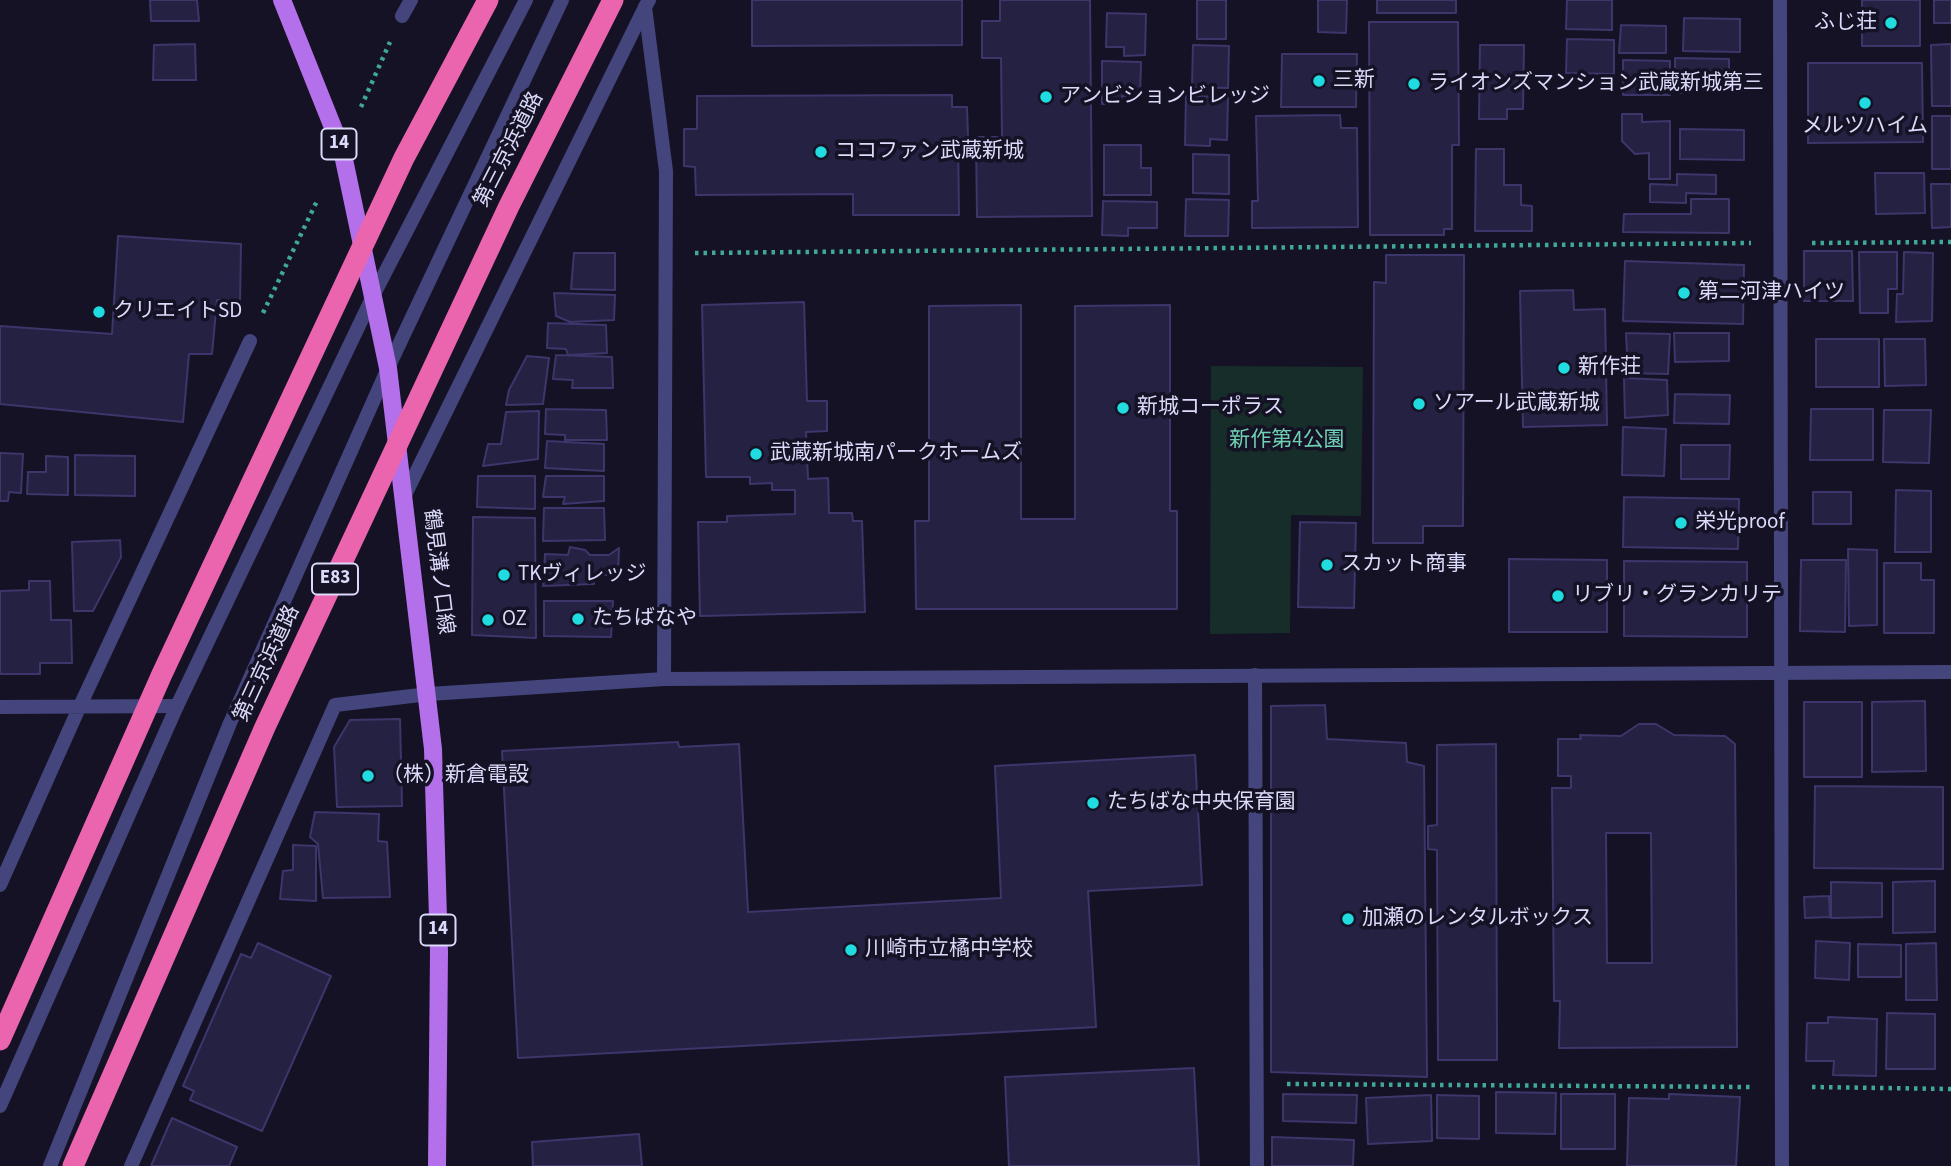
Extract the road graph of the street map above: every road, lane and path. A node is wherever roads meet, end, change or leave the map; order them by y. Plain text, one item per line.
1 (282, 0) edge
2 (411, 0) edge
3 (488, 0) edge
4 (526, 0) edge
5 (562, 0) edge
6 (613, 0) edge
7 (1780, 0) edge
8 (647, 4) edge
9 (402, 16) dead end
10 (1951, 242) edge
11 (1782, 243) junction
12 (666, 254) junction
13 (374, 294) junction
14 (250, 341) dead end
15 (388, 368) junction
16 (404, 496) junction
17 (1951, 672) edge
18 (1784, 673) junction
19 (1255, 674) junction
20 (664, 679) junction
21 (429, 694) junction
22 (177, 706) junction
23 (0, 707) edge
24 (79, 708) junction
25 (0, 885) edge
26 (0, 1040) edge
27 (1257, 1084) junction
28 (1782, 1086) junction
29 (1951, 1089) edge
30 (0, 1106) edge
31 (50, 1166) edge
32 (73, 1166) edge
33 (131, 1166) edge
34 (437, 1166) edge
35 (1257, 1166) edge
36 (1782, 1166) edge

1 - 13 main road, 鶴見溝ノ口線 / 14
2 - 9 street
3 - 26 highway, bridge
4 - 13 street
5 - 15 street
6 - 32 highway, 第三京浜道路 / E83, bridge
7 - 11 street
8 - 12 street
8 - 16 street
10 - 11 path
11 - 12 path
11 - 18 street
12 - 20 street
13 - 15 main road, 鶴見溝ノ口線 / 14
13 - 22 street
14 - 24 street
15 - 16 main road, 鶴見溝ノ口線 / 14
15 - 31 street
16 - 21 main road, 鶴見溝ノ口線 / 14
17 - 18 street
18 - 19 street
18 - 28 street
19 - 20 street
19 - 27 street
20 - 21 street
21 - 33 street
21 - 34 main road, 鶴見溝ノ口線 / 14
22 - 24 street
22 - 30 street
23 - 24 street
24 - 25 street
27 - 28 path
27 - 35 street
28 - 29 path
28 - 36 street

